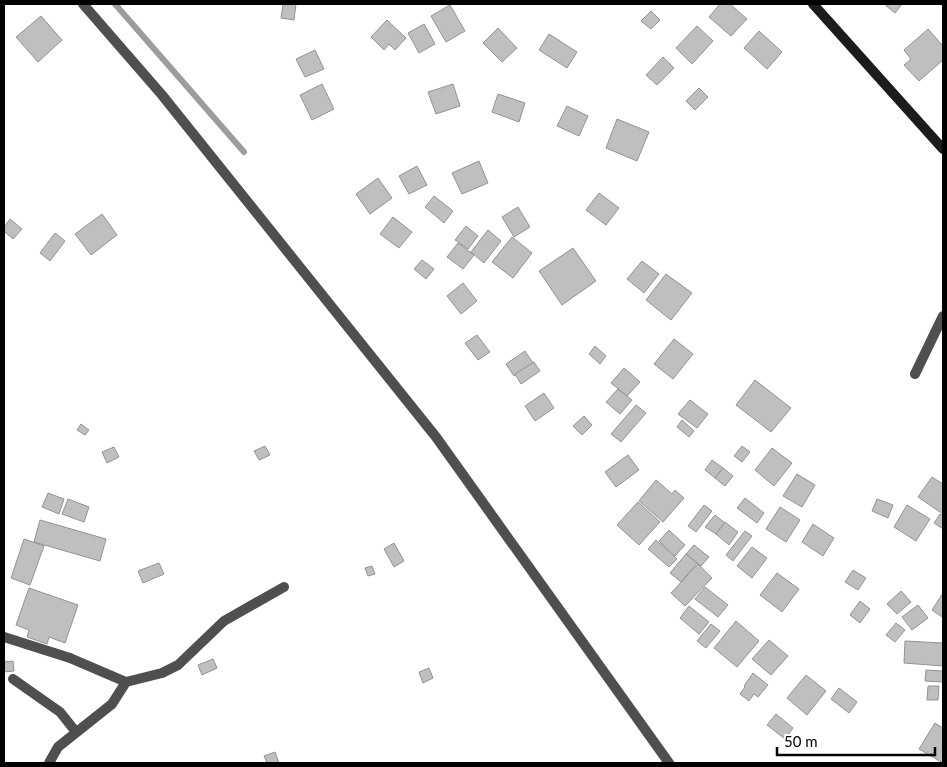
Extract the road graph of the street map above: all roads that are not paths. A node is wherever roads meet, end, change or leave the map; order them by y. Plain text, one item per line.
1 (83, 4) edge
2 (813, 4) edge
3 (943, 149) edge
4 (943, 316) edge
5 (915, 374) dead end
6 (284, 588) dead end
7 (4, 637) edge
8 (12, 679) dead end
9 (126, 682) junction
10 (76, 732) junction
11 (49, 763) edge
12 (669, 763) edge

1 - 12 street
2 - 3 main road
4 - 5 street
6 - 9 street
7 - 9 street
8 - 10 street
9 - 10 street
10 - 11 street

